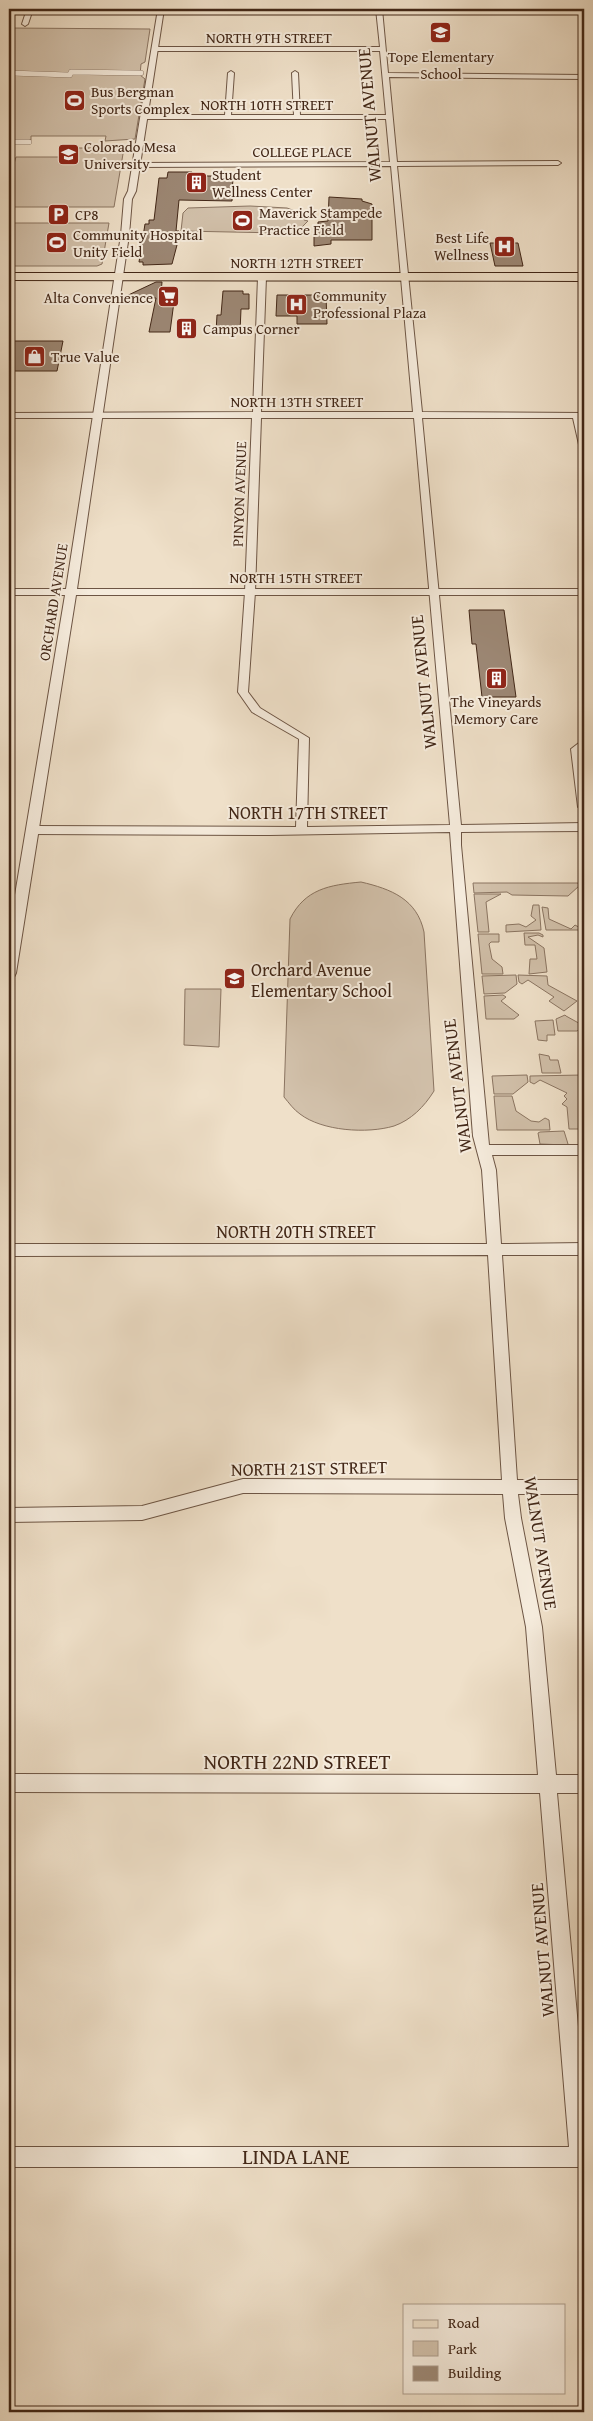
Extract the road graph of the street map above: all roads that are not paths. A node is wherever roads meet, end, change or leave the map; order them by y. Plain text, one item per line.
1 (30, 9) edge
2 (161, 9) edge
3 (379, 9) edge
4 (25, 24) dead end
5 (155, 49) junction
6 (383, 50) junction
7 (141, 73) dead end
8 (231, 73) dead end
9 (295, 73) dead end
10 (9, 74) edge
11 (386, 76) junction
12 (584, 77) edge
13 (144, 117) junction
14 (228, 117) junction
15 (297, 117) junction
16 (390, 117) junction
17 (9, 142) edge
18 (29, 142) dead end
19 (558, 163) dead end
20 (394, 164) junction
21 (136, 165) junction
22 (9, 277) edge
23 (118, 277) junction
24 (262, 277) junction
25 (404, 277) junction
26 (584, 277) edge
27 (9, 415) edge
28 (99, 415) junction
29 (257, 415) junction
30 (418, 415) junction
31 (581, 415) edge
32 (584, 449) edge
33 (9, 592) edge
34 (71, 592) junction
35 (250, 592) junction
36 (434, 592) junction
37 (584, 592) edge
38 (584, 742) edge
39 (584, 807) edge
40 (584, 827) edge
41 (456, 828) junction
42 (32, 830) junction
43 (301, 831) junction
44 (9, 973) edge
45 (484, 1150) junction
46 (584, 1150) edge
47 (495, 1249) junction
48 (584, 1249) edge
49 (9, 1250) edge
50 (584, 1487) edge
51 (510, 1488) junction
52 (9, 1515) edge
53 (9, 1783) edge
54 (548, 1784) junction
55 (584, 1784) edge
56 (9, 2157) edge
57 (582, 2157) edge

1 - 4 street
2 - 5 street, ORCHARD AVENUE
3 - 6 street, WALNUT AVENUE
5 - 6 street, NORTH 9TH STREET
5 - 13 street, ORCHARD AVENUE
6 - 11 street, WALNUT AVENUE
7 - 10 street
8 - 14 street
9 - 15 street
11 - 12 street
11 - 16 street, WALNUT AVENUE
13 - 14 street, NORTH 10TH STREET
13 - 21 street, ORCHARD AVENUE
14 - 15 street, NORTH 10TH STREET
15 - 16 street, NORTH 10TH STREET
16 - 20 street, WALNUT AVENUE
17 - 18 street
19 - 20 street, COLLEGE PLACE
20 - 21 street, COLLEGE PLACE
20 - 25 street, WALNUT AVENUE
21 - 23 street, ORCHARD AVENUE
22 - 23 main road, NORTH 12TH STREET
23 - 24 main road, NORTH 12TH STREET
23 - 28 street, ORCHARD AVENUE
24 - 25 main road, NORTH 12TH STREET
24 - 29 street, PINYON AVENUE
25 - 26 main road, NORTH 12TH STREET
25 - 30 street, WALNUT AVENUE
27 - 28 street, NORTH 13TH STREET
28 - 29 street, NORTH 13TH STREET
28 - 34 street, ORCHARD AVENUE
29 - 30 street, NORTH 13TH STREET
29 - 35 street, PINYON AVENUE
30 - 31 street, NORTH 13TH STREET
30 - 36 street, WALNUT AVENUE
31 - 32 street
33 - 34 street, NORTH 15TH STREET
34 - 35 street, NORTH 15TH STREET
34 - 42 street, ORCHARD AVENUE
35 - 36 street, NORTH 15TH STREET
35 - 43 street, PINYON AVENUE
36 - 37 street, NORTH 15TH STREET
36 - 41 street, WALNUT AVENUE
38 - 39 street
40 - 41 street, NORTH 17TH STREET
41 - 43 street, NORTH 17TH STREET
41 - 45 street, WALNUT AVENUE
42 - 43 street, NORTH 17TH STREET
42 - 44 street, ORCHARD AVENUE
45 - 46 street
45 - 47 street, WALNUT AVENUE
47 - 48 street, NORTH 20TH STREET
47 - 49 street, NORTH 20TH STREET
47 - 51 street, WALNUT AVENUE
50 - 51 street, NORTH 21ST STREET
51 - 52 street, NORTH 21ST STREET
51 - 54 street, WALNUT AVENUE
53 - 54 street, NORTH 22ND STREET
54 - 55 street, NORTH 22ND STREET
54 - 57 street, WALNUT AVENUE
56 - 57 street, LINDA LANE

